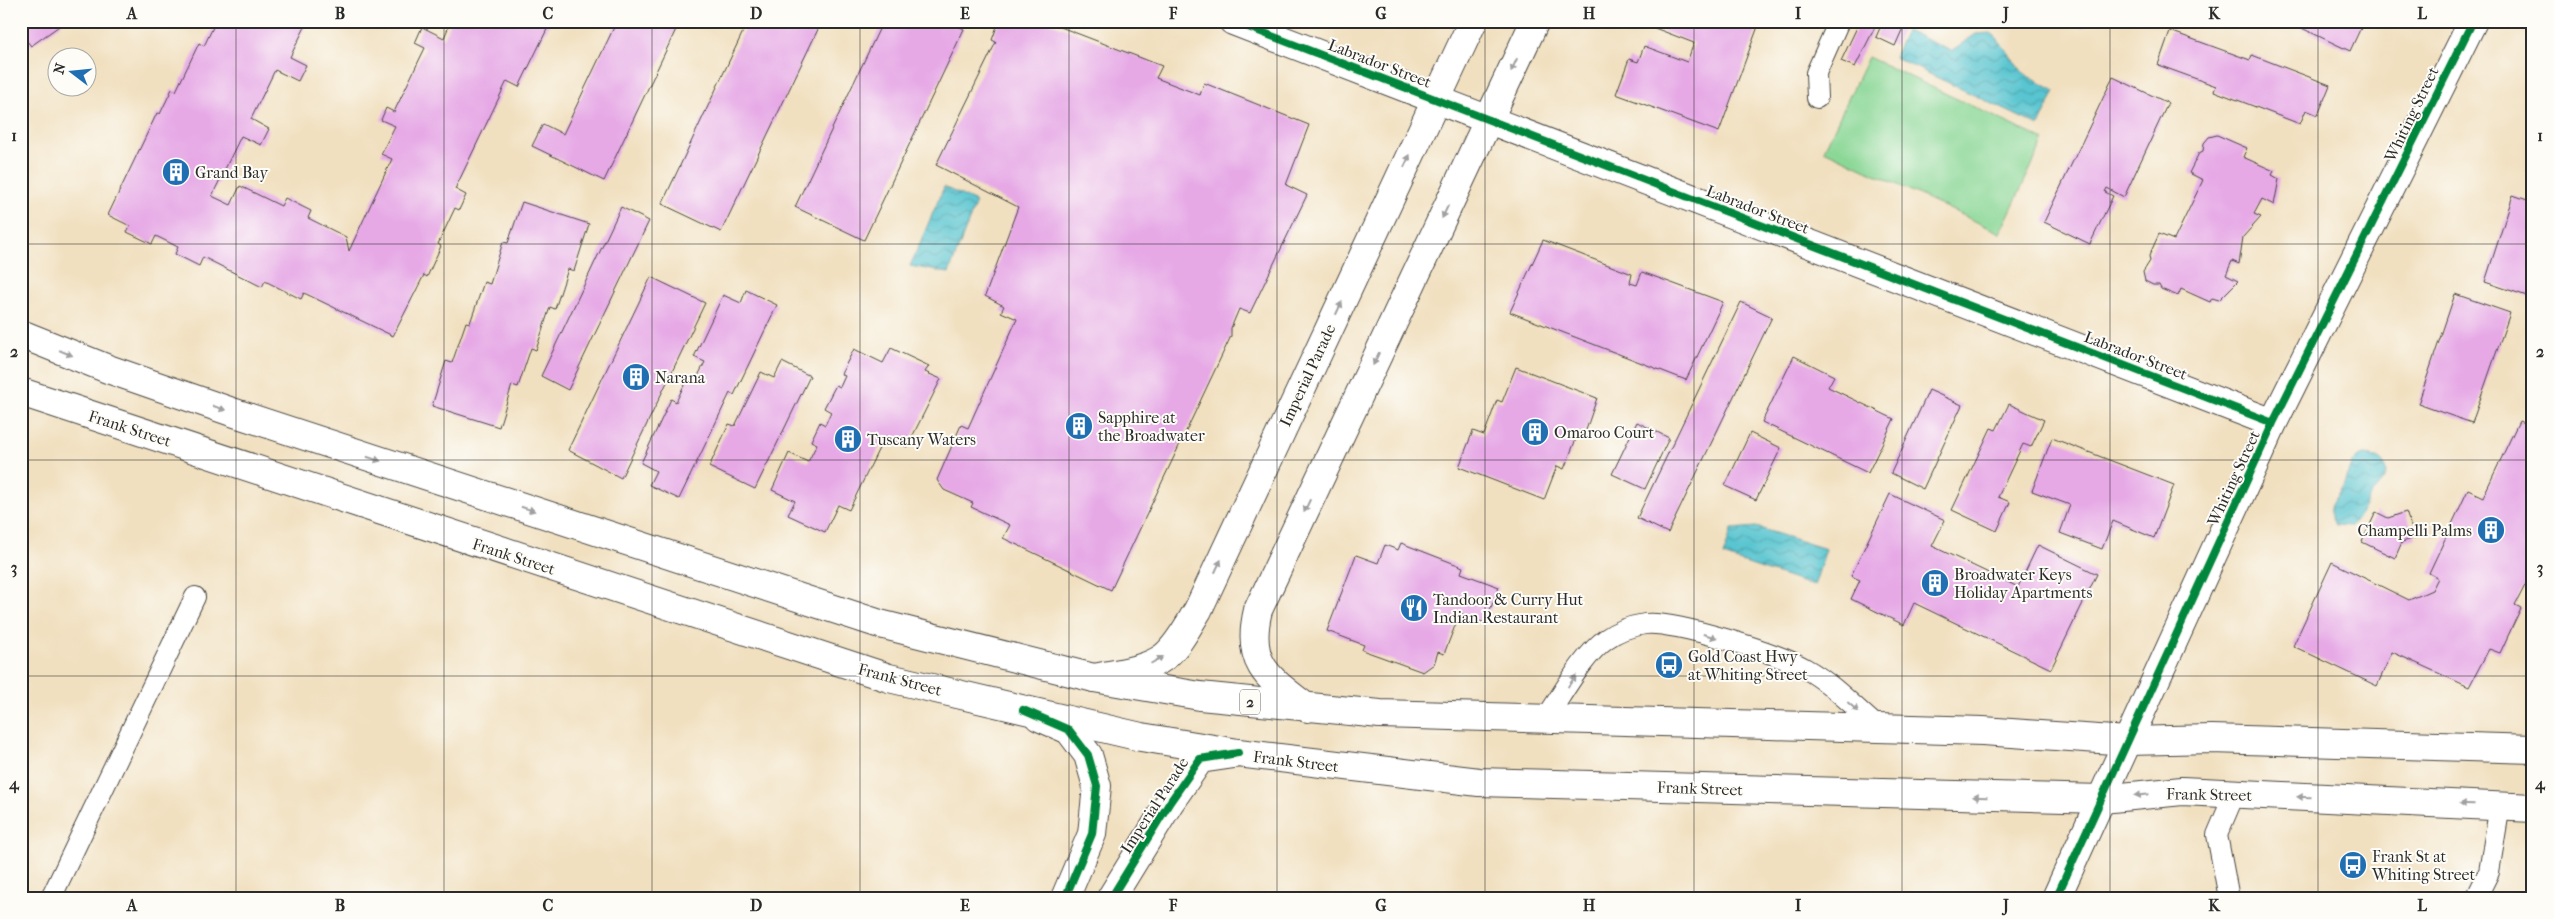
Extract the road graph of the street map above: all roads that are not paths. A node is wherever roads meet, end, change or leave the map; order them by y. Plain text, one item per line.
1 (1233, 21) edge
2 (1473, 21) edge
3 (1535, 21) edge
4 (1839, 21) edge
5 (2473, 21) edge
6 (1817, 98) dead end
7 (1436, 99) junction
8 (1489, 120) junction
9 (21, 334) edge
10 (21, 392) edge
11 (2273, 423) junction
12 (195, 597) dead end
13 (1094, 678) junction
14 (1307, 708) junction
15 (1023, 710) junction
16 (1544, 720) junction
17 (1880, 729) junction
18 (2128, 741) junction
19 (2533, 749) edge
20 (1238, 753) junction
21 (2234, 795) junction
22 (2102, 800) junction
23 (2500, 805) junction
24 (2533, 808) edge
25 (52, 898) edge
26 (1065, 898) edge
27 (1111, 898) edge
28 (2056, 898) edge
29 (2229, 898) edge
30 (2476, 898) edge

1 - 7 main road, Labrador Street
2 - 7 main road, Imperial Parade
3 -> 8 main road
4 - 6 lane
5 - 11 main road, Whiting Street
7 - 8 main road, Labrador Street
13 -> 7 main road, Imperial Parade
8 - 11 main road, Labrador Street
8 -> 14 main road
9 -> 13 main road, 2
10 - 15 main road, Frank Street
11 - 18 main road, Whiting Street
12 - 25 lane
13 - 14 main road, 2
14 - 16 main road, 2
15 - 20 main road, Frank Street
15 - 26 main road
16 - 17 main road, 2
16 -> 17 lane
17 - 18 main road, 2
18 - 19 main road, 2
18 - 22 main road, Whiting Street
22 -> 20 main road, Frank Street
20 - 27 main road, Imperial Parade
21 -> 22 main road, Frank Street
23 -> 21 main road, Frank Street
21 - 29 lane
22 - 28 main road, Whiting Street
23 - 24 main road, Frank Street
23 - 30 lane

